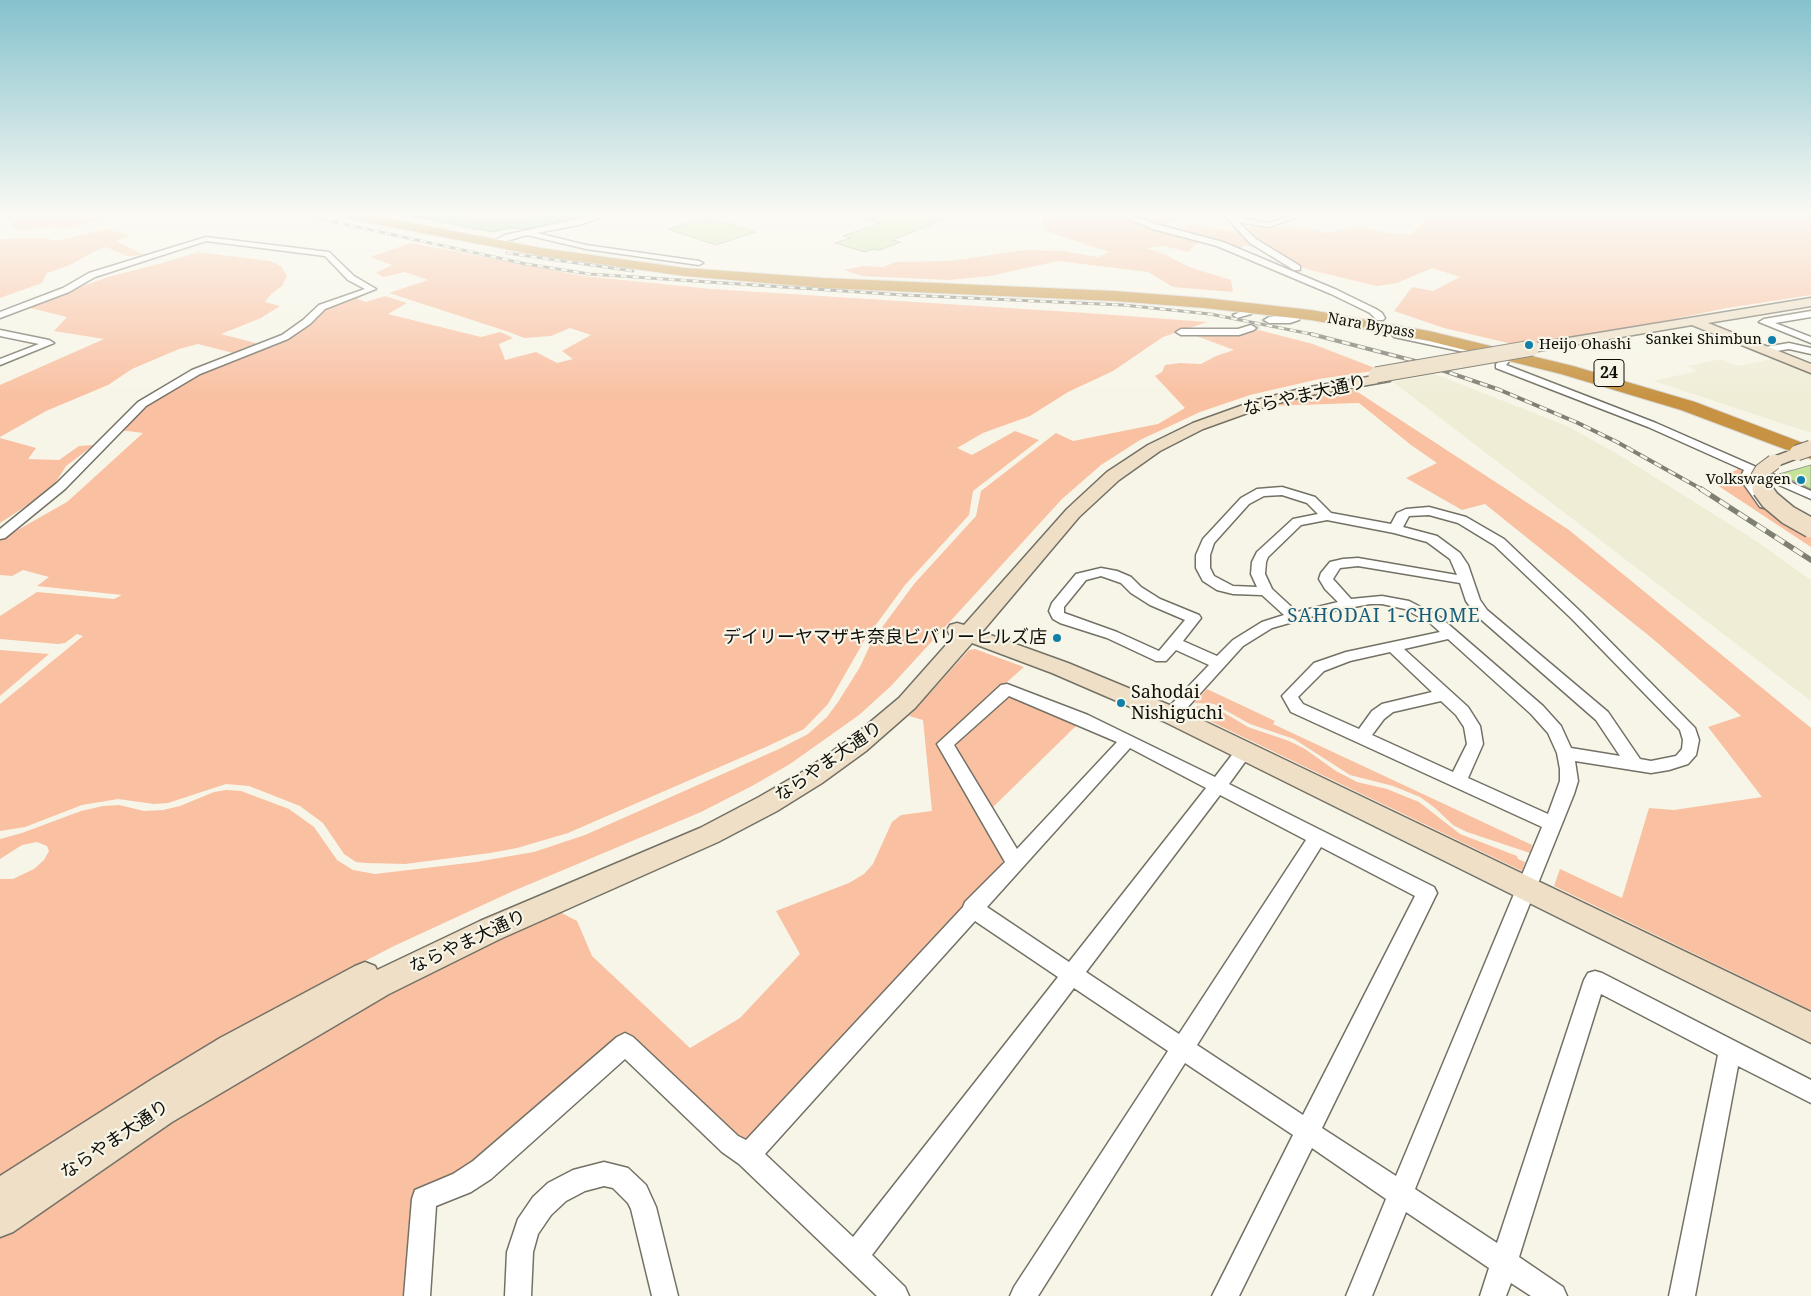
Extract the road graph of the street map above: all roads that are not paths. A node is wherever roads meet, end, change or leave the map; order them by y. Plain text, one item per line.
1 (91, 275) edge
2 (349, 275) edge
3 (727, 275) edge
4 (782, 275) edge
5 (1295, 275) edge
6 (1311, 275) edge
7 (1334, 292) junction
8 (1198, 302) junction
9 (1811, 302) edge
10 (1811, 307) edge
11 (1248, 312) junction
12 (1811, 314) edge
13 (0, 315) edge
14 (1237, 315) dead end
15 (1296, 318) junction
16 (1380, 318) dead end
17 (1269, 320) tunnel mouth
18 (1215, 323) dead end
19 (1699, 323) junction
20 (1251, 328) tunnel mouth
21 (0, 333) edge
22 (1811, 340) edge
23 (1504, 347) junction
24 (1484, 349) junction
25 (1765, 350) junction
26 (1811, 351) edge
27 (1, 361) edge
28 (1808, 366) edge
29 (1809, 450) edge
30 (1752, 468) junction
31 (1771, 477) junction
32 (1811, 495) edge
33 (1327, 516) junction
34 (1811, 521) edge
35 (1811, 528) edge
36 (1396, 529) junction
37 (1811, 534) edge
38 (0, 535) edge
39 (1464, 580) junction
40 (1266, 590) junction
41 (1348, 604) junction
42 (1293, 616) junction
43 (962, 632) junction
44 (1451, 634) junction
45 (1174, 643) junction
46 (1394, 648) junction
47 (1219, 663) junction
48 (1444, 695) junction
49 (1171, 715) junction
50 (1362, 737) junction
51 (1128, 740) junction
52 (1244, 752) junction
53 (1565, 753) junction
54 (1634, 764) junction
55 (1458, 780) junction
56 (1218, 786) junction
57 (1553, 824) junction
58 (1318, 837) junction
59 (1015, 862) junction
60 (1526, 889) junction
61 (972, 908) junction
62 (1072, 974) junction
63 (1811, 1028) edge
64 (1183, 1048) junction
65 (1730, 1049) junction
66 (1811, 1092) edge
67 (1307, 1131) junction
68 (748, 1155) junction
69 (1400, 1194) junction
70 (0, 1197) edge
71 (0, 1219) edge
72 (855, 1256) junction
73 (1503, 1262) junction
74 (417, 1296) edge
75 (518, 1296) edge
76 (665, 1296) edge
77 (896, 1296) edge
78 (1023, 1296) edge
79 (1225, 1296) edge
80 (1359, 1296) edge
81 (1493, 1296) edge
82 (1554, 1296) edge
83 (1682, 1296) edge

1 - 13 street
2 - 38 street
3 - 8 highway, Nara Bypass / 24
4 - 23 highway, Nara Bypass / 24
5 - 7 street
6 - 7 street
7 - 16 street
8 - 11 street
8 - 24 highway, Nara Bypass / 24
9 - 19 street, ならやま大通り
10 - 19 street, ならやま大通り
11 - 14 street
11 - 15 street
12 - 22 street
15 - 17 street
15 - 30 street
18 - 20 street
19 - 25 street
19 - 43 street, ならやま大通り
21 - 27 street
23 - 29 highway, Nara Bypass / 24
23 - 29 highway, 24
24 - 29 highway, 24
24 - 29 highway, Nara Bypass / 24
25 - 26 street
25 - 28 street
29 - 35 street, bridge
30 - 31 street
30 - 37 street
31 - 32 street
31 - 34 street
33 - 36 street
33 - 40 street
33 - 40 street
36 - 39 street
36 - 54 street
39 - 41 street
39 - 54 street
40 - 42 street
41 - 42 street
41 - 44 street
42 - 47 street
43 - 49 street
43 - 70 street, ならやま大通り
43 - 71 street, ならやま大通り
44 - 46 street
44 - 53 street
45 - 45 street
45 - 47 street
46 - 48 street
46 - 50 street
47 - 49 street
48 - 50 street
48 - 55 street
49 - 52 street
50 - 55 street
51 - 56 street
51 - 59 street
51 - 59 street
52 - 56 street
52 - 60 street
53 - 54 street
53 - 57 street
55 - 57 street
56 - 58 street
56 - 62 street
57 - 60 street
58 - 64 street
58 - 67 street
59 - 61 street
60 - 63 street
60 - 69 street
61 - 62 street
61 - 68 street
62 - 64 street
62 - 72 street
64 - 67 street
64 - 78 street
65 - 66 street
65 - 73 street
65 - 83 street
67 - 69 street
67 - 79 street
68 - 72 street
68 - 74 street
69 - 73 street
69 - 80 street
72 - 77 street
73 - 81 street
73 - 82 street
75 - 76 street

